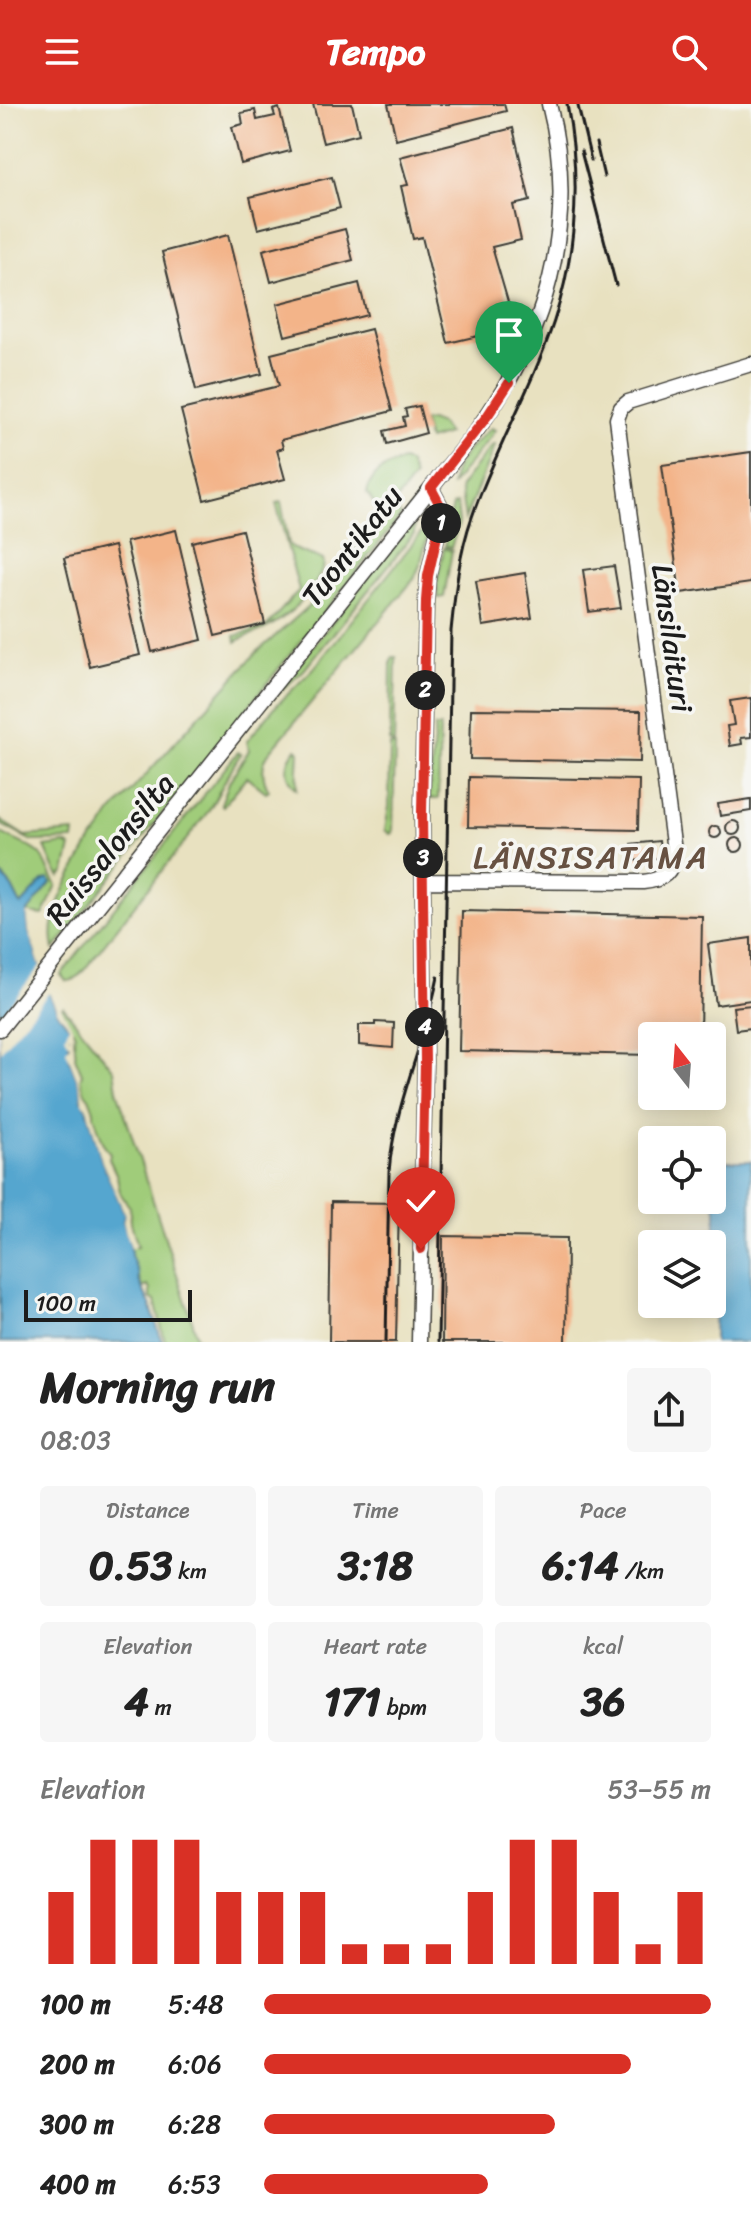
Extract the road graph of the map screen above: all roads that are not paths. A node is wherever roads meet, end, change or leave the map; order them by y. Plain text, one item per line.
1 (549, 104) edge
2 (751, 364) edge
3 (431, 488) junction
4 (201, 777) joint
5 (423, 881) junction
6 (0, 1029) edge
7 (419, 1342) edge

1 - 3 street, Tuontikatu
2 - 5 street, Länsilaituri
3 - 4 street, Tuontikatu
3 - 5 street
4 - 6 street, Ruissalonsilta
5 - 7 street

